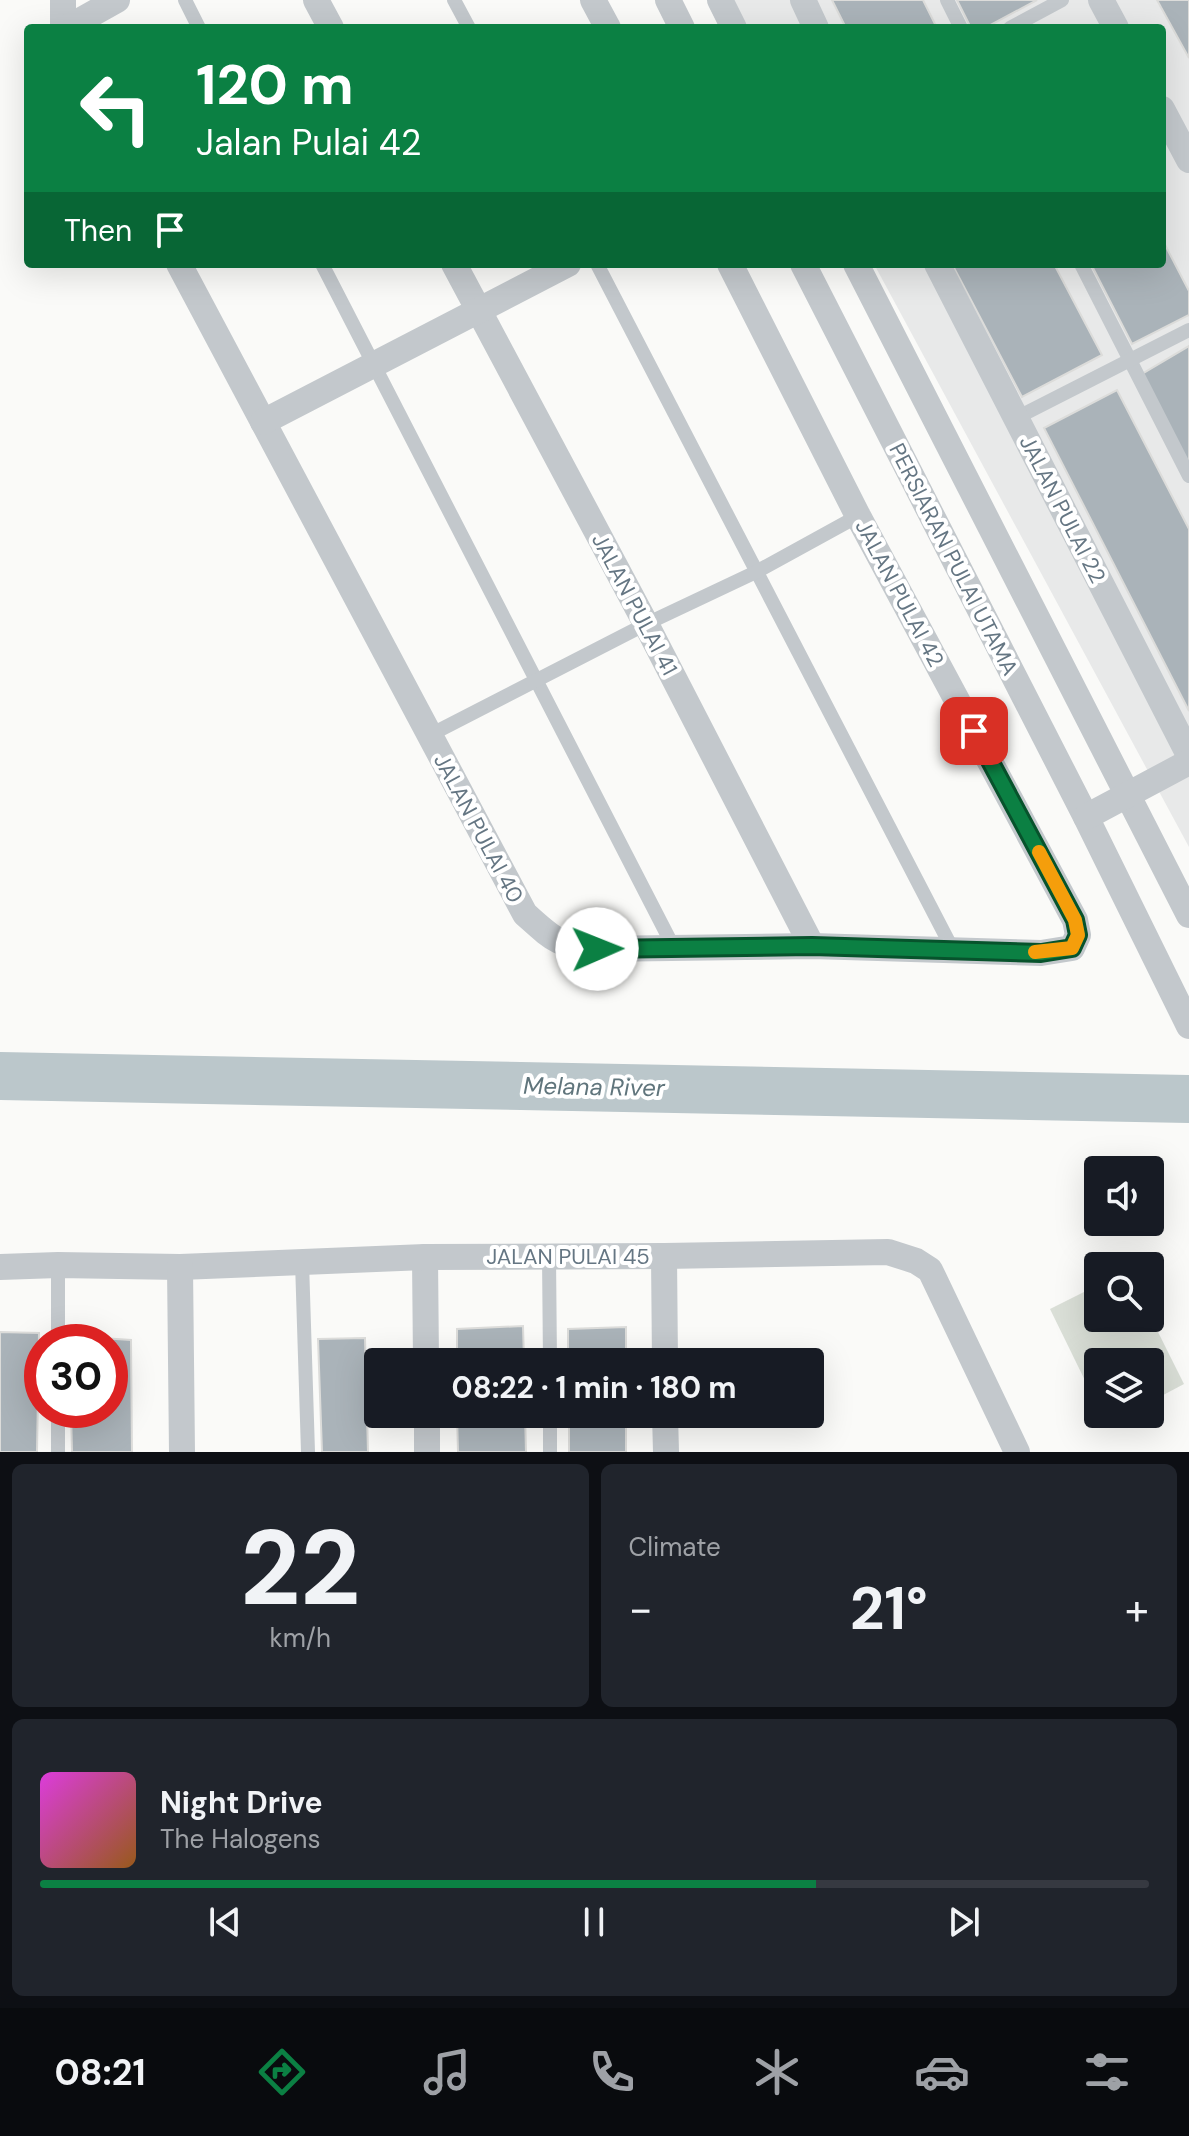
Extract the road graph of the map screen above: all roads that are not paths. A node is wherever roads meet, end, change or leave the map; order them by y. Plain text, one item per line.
1 (63, 0) edge
2 (117, 0) edge
3 (185, 0) edge
4 (316, 0) edge
5 (454, 0) edge
6 (593, 0) edge
7 (668, 0) edge
8 (720, 0) edge
9 (803, 0) edge
10 (947, 0) edge
11 (1062, 0) edge
12 (1101, 0) edge
13 (65, 24) edge
14 (72, 24) edge
15 (197, 24) edge
16 (329, 24) edge
17 (467, 24) edge
18 (606, 24) edge
19 (680, 24) edge
20 (732, 24) edge
21 (814, 24) edge
22 (959, 24) edge
23 (1017, 24) edge
24 (1114, 24) edge
25 (1174, 116) edge
26 (1189, 160) edge
27 (181, 268) edge
28 (324, 268) edge
29 (456, 268) edge
30 (560, 268) edge
31 (599, 268) edge
32 (732, 268) edge
33 (805, 268) edge
34 (858, 268) edge
35 (939, 268) edge
36 (1083, 268) edge
37 (478, 310) junction
38 (1189, 330) edge
39 (1130, 360) junction
40 (374, 364) junction
41 (1016, 418) junction
42 (263, 422) junction
43 (1189, 476) edge
44 (858, 516) junction
45 (756, 572) junction
46 (646, 624) junction
47 (537, 681) junction
48 (430, 735) junction
49 (1189, 755) edge
50 (1189, 762) edge
51 (1129, 794) junction
52 (1086, 817) junction
53 (1189, 915) edge
54 (1075, 920) joint
55 (812, 946) junction
56 (674, 948) junction
57 (953, 950) junction
58 (1189, 1026) edge
59 (549, 1256) junction
60 (664, 1256) junction
61 (425, 1257) junction
62 (302, 1262) junction
63 (58, 1265) junction
64 (0, 1267) edge
65 (180, 1267) junction
66 (58, 1324) edge
67 (426, 1348) edge
68 (550, 1348) edge
69 (665, 1348) edge
70 (58, 1428) edge
71 (427, 1428) edge
72 (550, 1428) edge
73 (665, 1428) edge
74 (58, 1452) edge
75 (182, 1452) edge
76 (308, 1452) edge
77 (427, 1452) edge
78 (550, 1452) edge
79 (666, 1452) edge
80 (1017, 1452) edge

1 - 13 street
2 - 14 street
3 - 15 lane
4 - 16 street
5 - 17 lane
6 - 18 street
7 - 19 street
8 - 20 street
9 - 21 street
10 - 22 lane
11 - 23 lane
12 - 24 street
25 - 26 street
27 - 42 street, JALAN PULAI 40
28 - 40 lane
29 - 37 street, JALAN PULAI 41
30 - 37 street
31 - 45 lane
32 - 44 street, JALAN PULAI 42
33 - 52 street, PERSIARAN PULAI UTAMA
34 - 51 street
35 - 41 street, JALAN PULAI 22
36 - 39 lane
37 - 40 street
37 - 46 street, JALAN PULAI 41
38 - 39 lane
39 - 41 lane
39 - 43 lane
40 - 42 street
40 - 47 lane
41 - 49 street, JALAN PULAI 22
42 - 48 street, JALAN PULAI 40
44 - 45 lane
44 - 54 street, JALAN PULAI 42
45 - 46 lane
45 - 57 lane
46 - 47 lane
46 - 55 street, JALAN PULAI 41
47 - 48 lane
47 - 56 lane
48 - 56 street, JALAN PULAI 40
50 - 51 street
51 - 52 street
51 - 53 street
52 - 58 street, PERSIARAN PULAI UTAMA
54 - 57 street, JALAN PULAI 40
55 - 56 street, JALAN PULAI 40
55 - 57 street, JALAN PULAI 40
59 - 60 street, JALAN PULAI 45
59 - 61 street, JALAN PULAI 45
59 - 68 lane
60 - 69 street
60 - 80 street, JALAN PULAI 45
61 - 62 street, JALAN PULAI 45
61 - 67 street
62 - 65 street, JALAN PULAI 45
62 - 76 lane
63 - 64 street, JALAN PULAI 45
63 - 65 street, JALAN PULAI 45
63 - 66 lane
65 - 75 street
70 - 74 lane
71 - 77 street
72 - 78 lane
73 - 79 street

